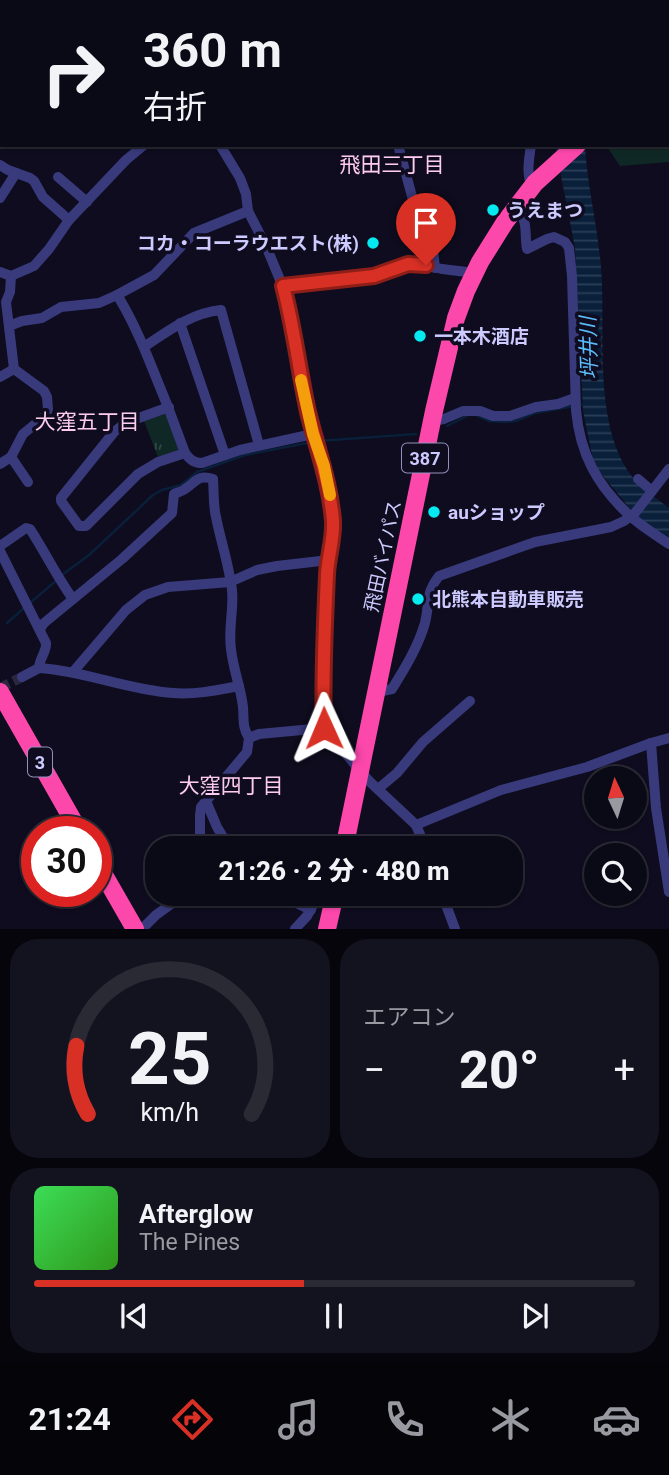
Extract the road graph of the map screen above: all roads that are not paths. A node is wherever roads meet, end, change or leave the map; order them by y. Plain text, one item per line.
1 (142, 147) edge
2 (222, 147) edge
3 (399, 147) edge
4 (531, 147) edge
5 (575, 147) edge
6 (0, 165) edge
7 (16, 173) junction
8 (58, 177) dead end
9 (532, 187) junction
10 (0, 198) edge
11 (87, 202) junction
12 (516, 208) junction
13 (248, 211) junction
14 (69, 220) junction
15 (435, 268) junction
16 (475, 273) junction
17 (5, 274) edge
18 (283, 286) junction
19 (117, 295) junction
20 (180, 323) junction
21 (9, 326) junction
22 (144, 347) junction
23 (14, 369) junction
24 (0, 377) edge
25 (575, 398) junction
26 (169, 407) junction
27 (432, 421) junction
28 (313, 434) junction
29 (260, 445) junction
30 (186, 453) junction
31 (225, 454) junction
32 (11, 457) junction
33 (0, 464) edge
34 (669, 469) edge
35 (203, 470) junction
36 (638, 480) dead end
37 (27, 482) dead end
38 (651, 493) junction
39 (633, 515) junction
40 (669, 544) edge
41 (0, 546) edge
42 (0, 551) edge
43 (329, 560) junction
44 (230, 582) junction
45 (74, 599) junction
46 (40, 629) junction
47 (39, 668) junction
48 (72, 672) junction
49 (22, 677) tunnel mouth
50 (239, 686) junction
51 (0, 692) edge
52 (378, 692) junction
53 (471, 701) dead end
54 (324, 728) junction
55 (248, 738) junction
56 (669, 738) edge
57 (652, 743) junction
58 (361, 771) junction
59 (378, 789) junction
60 (206, 801) junction
61 (70, 816) edge
62 (416, 825) junction
63 (200, 836) edge
64 (222, 836) edge
65 (347, 836) edge
66 (421, 836) edge
67 (112, 889) edge
68 (669, 892) edge
69 (168, 906) edge
70 (302, 906) edge
71 (313, 906) edge
72 (332, 906) edge
73 (446, 906) edge
74 (311, 910) junction
75 (135, 929) edge
76 (142, 929) edge
77 (295, 929) edge
78 (327, 929) edge
79 (455, 929) edge

1 - 11 street
2 - 13 street
3 - 15 street
4 - 9 street
5 - 9 highway, 飛田バイパス / 387
6 - 7 street
7 - 10 street
7 - 14 street
8 - 11 street
9 - 12 highway, 飛田バイパス / 387
11 - 14 street
12 - 16 highway, 飛田バイパス / 387
12 - 25 street
13 - 18 street
13 - 19 street
14 - 17 street
15 - 16 street
15 - 18 street
16 - 27 highway, 飛田バイパス / 387
17 - 21 street
18 - 28 street
19 - 21 street
19 - 22 street
20 - 22 street
20 - 29 street
20 - 31 street
21 - 23 street
22 - 26 street
23 - 24 street
23 - 32 street
25 - 27 street
25 - 39 street
26 - 30 street
26 - 30 street
27 - 52 highway, 飛田バイパス / 387
28 - 29 street
28 - 43 street
29 - 31 street
30 - 35 street
31 - 35 street
32 - 33 street
32 - 37 street
34 - 38 street
35 - 44 street
35 - 45 street
36 - 38 street
38 - 39 street
39 - 40 street
39 - 52 street
41 - 45 street
42 - 46 street
43 - 44 street
43 - 54 street
44 - 48 street
44 - 50 street
45 - 46 street
46 - 47 street
47 - 48 street
47 - 49 street
48 - 50 street
50 - 55 street
51 - 61 highway, 3
52 - 58 highway, 飛田バイパス / 387
53 - 59 street
54 - 55 street
54 - 58 street
55 - 60 street
56 - 57 street
57 - 62 street
57 - 68 street
58 - 59 street
58 - 65 highway, 飛田バイパス / 387
59 - 62 street
60 - 63 street
60 - 64 street
62 - 66 street
67 - 75 highway
69 - 76 street
70 - 74 street
71 - 74 street
72 - 78 highway
73 - 79 street
74 - 77 street

